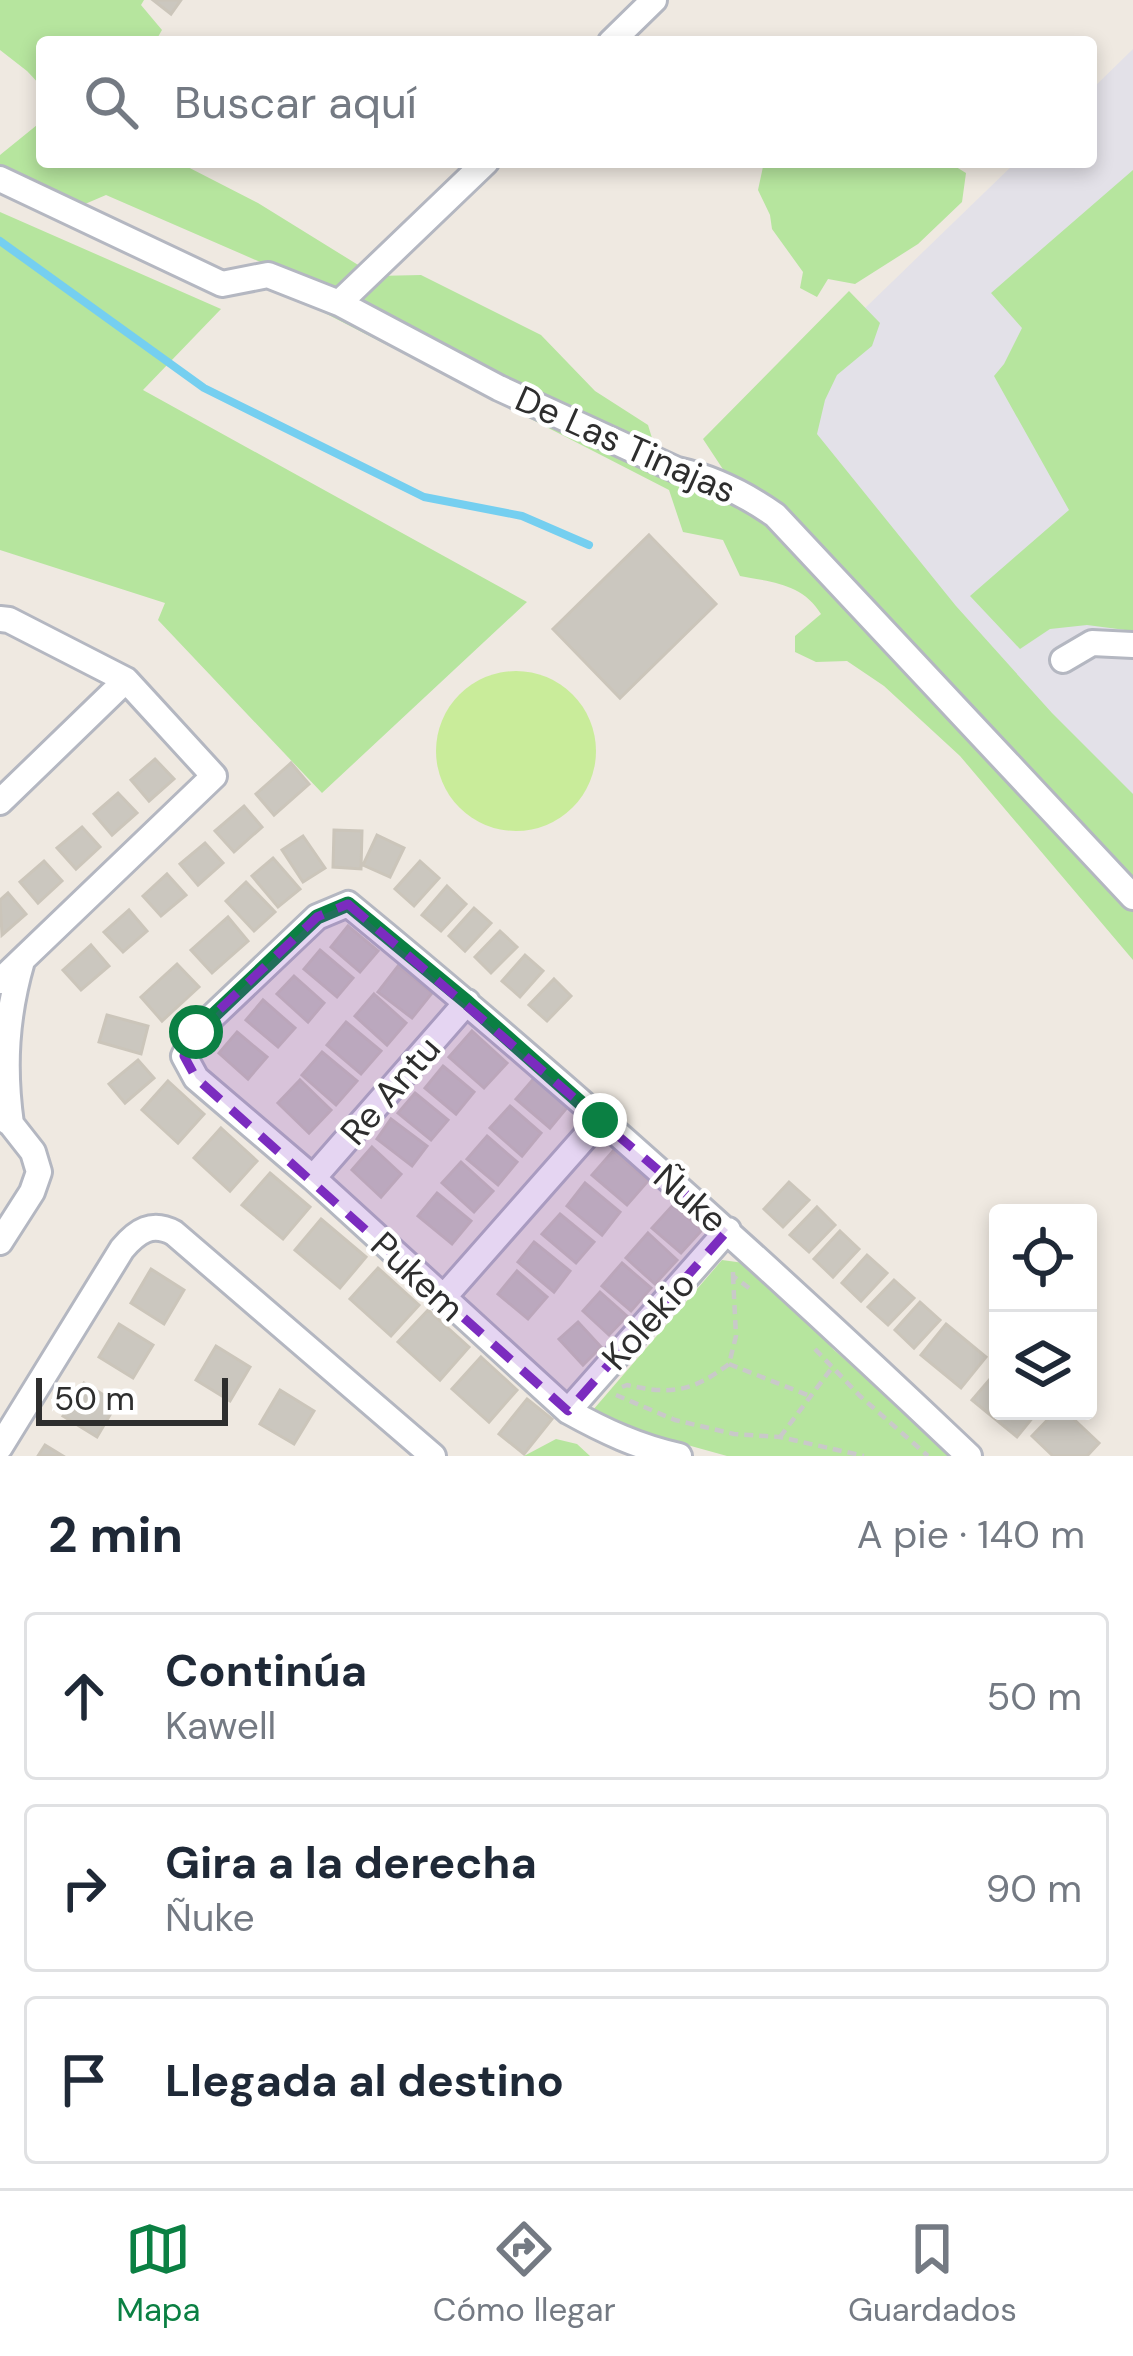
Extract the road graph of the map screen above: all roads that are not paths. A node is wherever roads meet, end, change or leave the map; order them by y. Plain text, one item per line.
1 (654, 0) edge
2 (617, 36) edge
3 (480, 168) edge
4 (0, 179) edge
5 (339, 303) junction
6 (0, 619) edge
7 (1133, 645) edge
8 (1063, 660) dead end
9 (126, 680) junction
10 (0, 802) edge
11 (1133, 897) edge
12 (23, 958) junction
13 (0, 981) edge
14 (467, 1002) junction
15 (184, 1056) joint
16 (6, 1120) edge
17 (600, 1120) junction
18 (313, 1178) junction
19 (728, 1230) junction
20 (0, 1242) edge
21 (442, 1298) junction
22 (568, 1411) junction
23 (0, 1447) edge
24 (433, 1456) edge
25 (679, 1456) edge
26 (969, 1456) edge

1 - 2 street
3 - 5 street
4 - 5 street, De Las Tinajas
5 - 11 street, De Las Tinajas
6 - 9 street
7 - 8 street
9 - 10 street
9 - 12 street
12 - 13 street
12 - 16 street
14 - 15 street, Ñuke
14 - 17 street, Ñuke
14 - 18 street, Re Antu
15 - 18 street, Pukem
16 - 20 street
17 - 19 street, Ñuke
17 - 21 street
18 - 21 street, Pukem
19 - 22 street, Kolekio
19 - 26 street, Ñuke
21 - 22 street, Pukem
22 - 25 street, Pukem
23 - 24 street

